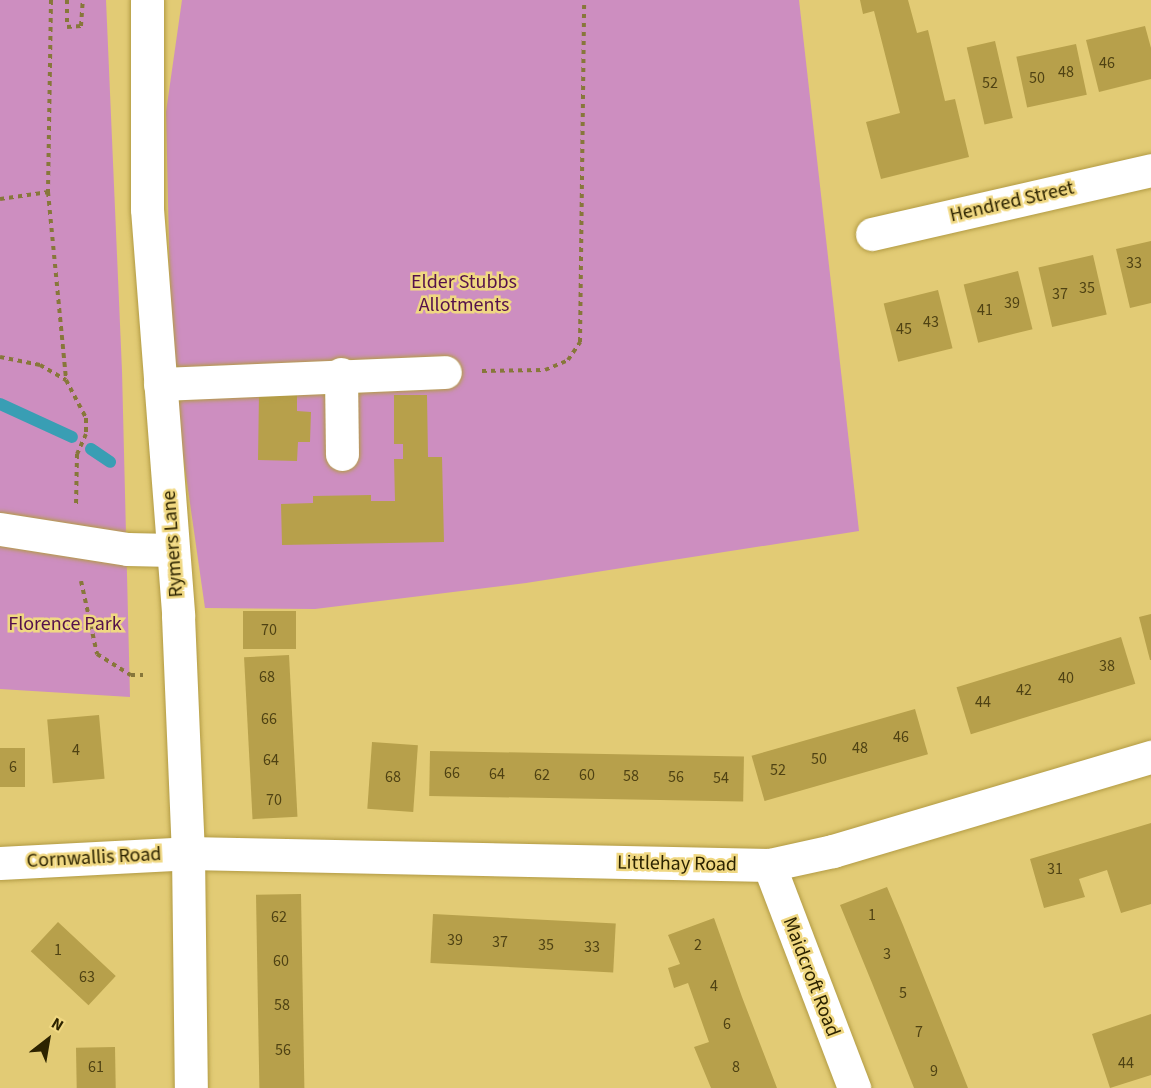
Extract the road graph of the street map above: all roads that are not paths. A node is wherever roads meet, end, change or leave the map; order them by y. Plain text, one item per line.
1 (147, 0) edge
2 (1151, 170) edge
3 (872, 234) dead end
4 (445, 372) road end
5 (341, 374) junction
6 (160, 384) junction
7 (342, 454) dead end
8 (0, 529) edge
9 (173, 550) junction
10 (1151, 757) edge
11 (188, 853) junction
12 (0, 863) edge
13 (769, 865) junction
14 (191, 1088) edge
15 (854, 1088) edge

1 - 6 street, Rymers Lane
2 - 3 street, Hendred Street
4 - 5 street
5 - 6 street
5 - 7 street
6 - 9 street, Rymers Lane
8 - 9 street
9 - 11 street, Rymers Lane
10 - 13 street, Littlehay Road
11 - 12 street, Cornwallis Road
11 - 13 street, Littlehay Road
11 - 14 street, Rymers Lane
13 - 15 street, Maidcroft Road

